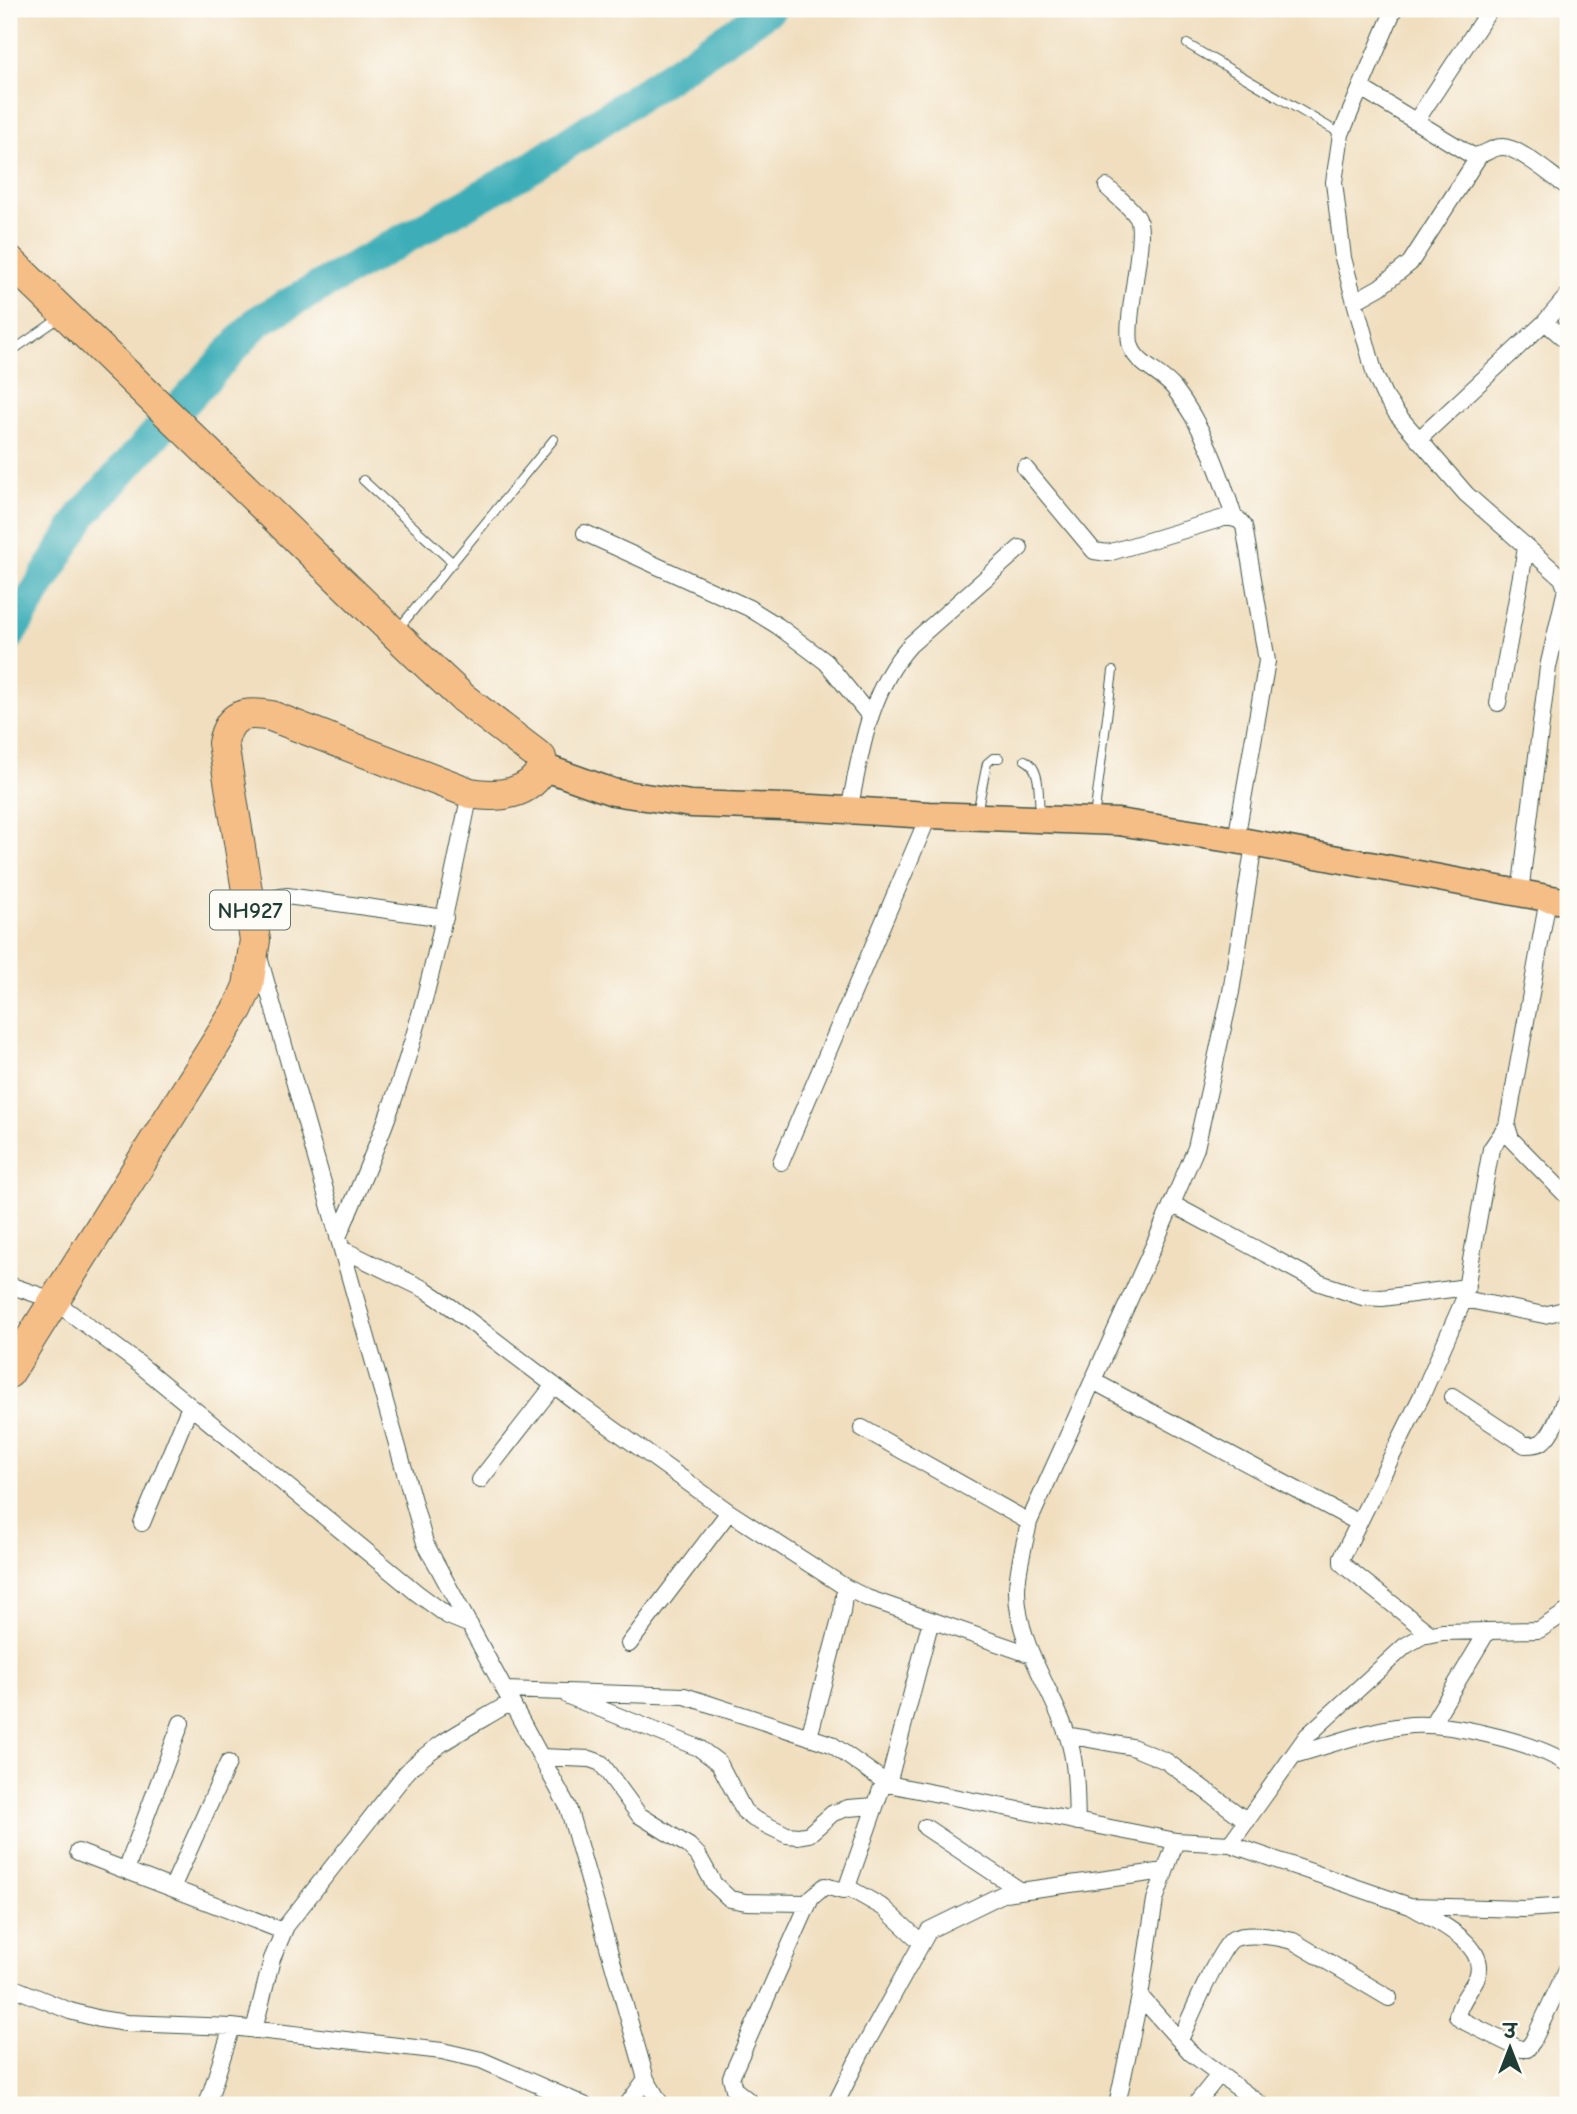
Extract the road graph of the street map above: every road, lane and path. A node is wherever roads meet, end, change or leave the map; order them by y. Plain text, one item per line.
1 (1394, 9) edge
2 (1490, 9) edge
3 (1187, 44) dead end
4 (1361, 88) junction
5 (1416, 121) junction
6 (1341, 134) junction
7 (1479, 156) junction
8 (1107, 187) dead end
9 (1568, 187) edge
10 (9, 260) edge
11 (1568, 295) edge
12 (1355, 302) junction
13 (1545, 322) junction
14 (76, 325) junction
15 (1568, 342) edge
16 (9, 353) edge
17 (554, 439) dead end
18 (1418, 440) junction
19 (1026, 468) dead end
20 (363, 480) dead end
21 (1234, 517) junction
22 (586, 533) dead end
23 (1020, 548) dead end
24 (1526, 548) junction
25 (453, 563) junction
26 (395, 633) junction
27 (1113, 671) dead end
28 (1497, 704) dead end
29 (869, 715) junction
30 (999, 758) dead end
31 (1025, 760) dead end
32 (543, 767) junction
33 (470, 793) junction
34 (849, 811) junction
35 (929, 815) junction
36 (977, 816) junction
37 (1041, 819) junction
38 (1093, 821) junction
39 (1245, 842) junction
40 (1520, 894) junction
41 (1558, 900) edge
42 (445, 918) junction
43 (253, 928) junction
44 (1507, 1126) junction
45 (780, 1162) dead end
46 (1568, 1197) edge
47 (1172, 1203) junction
48 (340, 1243) junction
49 (9, 1286) edge
50 (1465, 1293) junction
51 (53, 1300) junction
52 (1568, 1309) edge
53 (9, 1373) edge
54 (1093, 1381) junction
55 (554, 1385) junction
56 (1568, 1391) edge
57 (1452, 1397) dead end
58 (190, 1406) junction
59 (862, 1428) dead end
60 (480, 1480) dead end
61 (729, 1512) junction
62 (1029, 1522) junction
63 (1359, 1522) junction
64 (142, 1523) dead end
65 (845, 1587) junction
66 (1568, 1611) edge
67 (931, 1620) junction
68 (470, 1625) junction
69 (1488, 1632) junction
70 (1430, 1634) junction
71 (629, 1644) dead end
72 (1032, 1654) junction
73 (556, 1692) junction
74 (508, 1696) junction
75 (181, 1723) dead end
76 (1432, 1724) junction
77 (1068, 1735) junction
78 (809, 1737) junction
79 (1294, 1755) junction
80 (541, 1757) junction
81 (228, 1763) dead end
82 (1568, 1764) edge
83 (886, 1783) junction
84 (875, 1806) junction
85 (1247, 1821) junction
86 (1077, 1822) junction
87 (925, 1827) dead end
88 (1176, 1841) junction
89 (1230, 1844) junction
90 (78, 1852) dead end
91 (126, 1871) junction
92 (1165, 1871) junction
93 (847, 1887) junction
94 (172, 1888) junction
95 (1021, 1891) junction
96 (809, 1903) junction
97 (1410, 1906) junction
98 (1568, 1906) edge
99 (283, 1931) junction
100 (922, 1943) junction
101 (1568, 1967) edge
102 (9, 1986) edge
103 (1140, 1996) junction
104 (1389, 1998) dead end
105 (1561, 2001) edge
106 (232, 2027) junction
107 (254, 2030) junction
108 (1180, 2040) junction
109 (1219, 2075) junction
110 (646, 2079) junction
111 (207, 2105) edge
112 (584, 2105) edge
113 (627, 2105) edge
114 (661, 2105) edge
115 (748, 2105) edge
116 (835, 2105) edge
117 (1117, 2105) edge
118 (1195, 2105) edge
119 (1261, 2105) edge

1 - 4 street
2 - 5 street
3 - 6 lane
4 - 5 street
4 - 6 street
5 - 7 street
6 - 12 street
7 - 9 street
7 - 12 street
8 - 21 street
10 - 14 highway
11 - 13 street
12 - 18 street
13 - 15 street
13 - 18 street
14 - 16 lane
14 - 26 highway
17 - 25 lane
18 - 24 street
19 - 21 street
20 - 25 lane
21 - 39 street
22 - 29 street
23 - 29 street
24 - 28 street
24 - 40 street
25 - 26 lane
26 - 32 highway
27 - 38 lane
29 - 34 street
30 - 36 lane
31 - 37 lane
32 - 33 highway, NH927
32 - 34 main road
33 - 42 street
33 - 43 highway, NH927
34 - 35 main road
35 - 36 main road
35 - 45 street
36 - 37 main road
37 - 38 main road
38 - 39 main road
39 - 40 main road
39 - 47 street
40 - 41 main road
41 - 44 street
42 - 43 street
42 - 48 street
43 - 48 street
43 - 51 highway, NH927
44 - 46 street
44 - 50 street
47 - 50 street
47 - 54 street
48 - 55 street
48 - 68 street
49 - 51 street
50 - 52 street
50 - 63 street
51 - 53 highway, NH927
51 - 58 street
54 - 62 street
54 - 63 street
55 - 60 street
55 - 61 street
56 - 57 street
58 - 64 street
58 - 68 street
59 - 62 street
61 - 65 street
61 - 71 street
62 - 72 street
63 - 70 street
65 - 67 street
65 - 78 street
66 - 69 street
67 - 72 street
67 - 83 street
68 - 74 street
69 - 70 street
69 - 76 street
70 - 79 street
72 - 77 street
73 - 74 street
73 - 78 street
73 - 84 street
74 - 80 street
74 - 99 street
75 - 91 street
76 - 79 street
76 - 82 street
77 - 85 street
77 - 86 street
78 - 83 street
79 - 85 street
80 - 96 street
80 - 110 street
81 - 94 street
83 - 84 street
83 - 86 street
84 - 93 street
85 - 89 street
86 - 88 street
87 - 95 street
88 - 89 street
88 - 92 street
89 - 97 street
90 - 91 street
91 - 94 street
92 - 95 street
92 - 103 street
93 - 96 street
93 - 100 street
94 - 99 street
95 - 100 street
96 - 115 street
97 - 98 street
97 - 105 street
99 - 107 street
100 - 116 street
101 - 105 street
102 - 106 street
103 - 108 street
103 - 117 street
104 - 108 street
106 - 107 street
106 - 111 street
107 - 112 street
108 - 109 street
109 - 118 street
109 - 119 street
110 - 113 street
110 - 114 street

